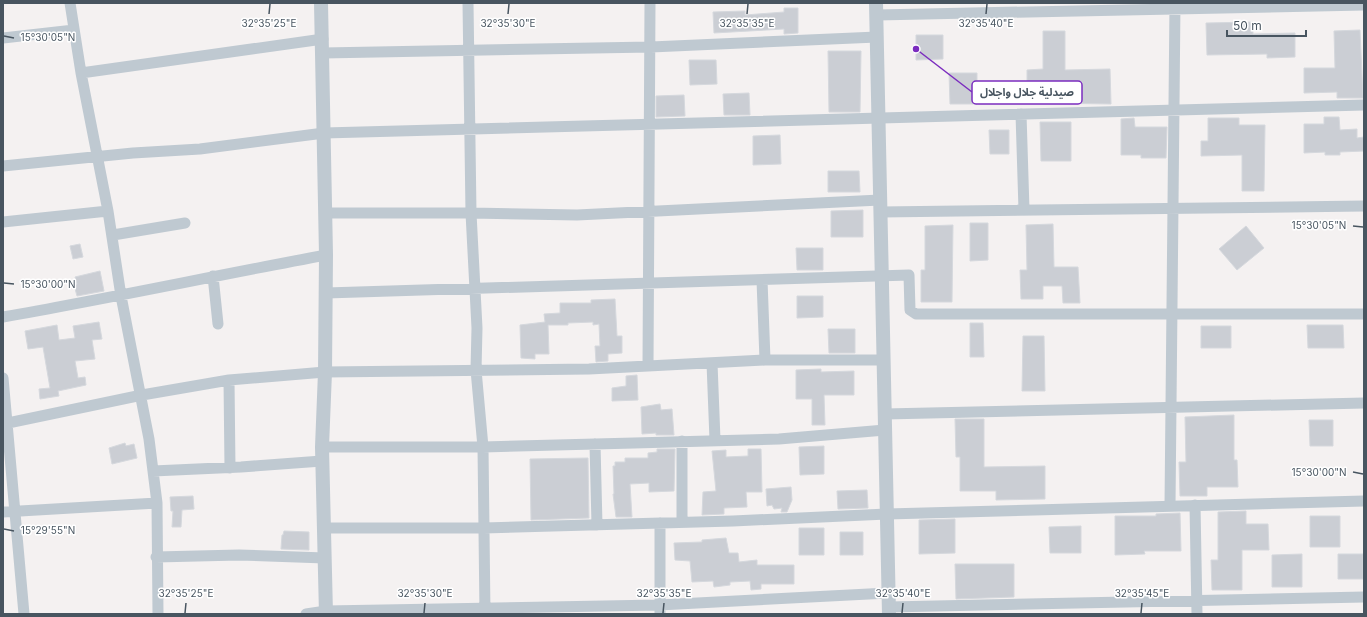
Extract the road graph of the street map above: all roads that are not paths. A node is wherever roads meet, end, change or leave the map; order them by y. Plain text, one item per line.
1 (70, 3) edge
2 (322, 3) edge
3 (468, 3) edge
4 (650, 3) edge
5 (1271, 5) edge
6 (1175, 6) edge
7 (1364, 6) edge
8 (877, 9) edge
9 (74, 30) junction
10 (877, 37) junction
11 (3, 38) edge
12 (323, 46) junction
13 (650, 47) junction
14 (470, 49) junction
15 (81, 73) junction
16 (1364, 106) edge
17 (1174, 110) junction
18 (1021, 114) junction
19 (879, 117) junction
20 (650, 125) junction
21 (472, 130) junction
22 (324, 133) junction
23 (98, 157) junction
24 (3, 166) edge
25 (881, 206) junction
26 (1364, 206) edge
27 (1173, 208) junction
28 (1024, 210) junction
29 (108, 211) junction
30 (648, 211) junction
31 (325, 213) junction
32 (471, 213) junction
33 (3, 222) edge
34 (185, 222) dead end
35 (113, 235) junction
36 (326, 255) junction
37 (882, 274) junction
38 (213, 276) junction
39 (762, 280) junction
40 (648, 282) junction
41 (474, 288) junction
42 (326, 293) junction
43 (121, 296) junction
44 (1172, 314) junction
45 (1364, 314) edge
46 (3, 317) edge
47 (218, 324) dead end
48 (765, 360) junction
49 (884, 360) junction
50 (712, 363) junction
51 (648, 366) junction
52 (476, 370) junction
53 (325, 372) junction
54 (3, 378) edge
55 (229, 380) junction
56 (142, 395) junction
57 (1364, 403) edge
58 (1171, 407) junction
59 (885, 414) junction
60 (8, 423) junction
61 (885, 430) junction
62 (715, 440) junction
63 (682, 441) junction
64 (595, 444) junction
65 (483, 447) junction
66 (322, 454) junction
67 (230, 468) junction
68 (153, 472) junction
69 (1364, 501) edge
70 (157, 503) junction
71 (1195, 505) junction
72 (1170, 506) junction
73 (3, 512) edge
74 (16, 512) junction
75 (887, 514) junction
76 (682, 522) junction
77 (660, 523) junction
78 (596, 525) junction
79 (325, 528) junction
80 (484, 528) junction
81 (156, 558) junction
82 (325, 558) junction
83 (888, 593) junction
84 (1364, 597) edge
85 (1197, 600) junction
86 (660, 609) edge
87 (485, 610) edge
88 (889, 611) edge
89 (326, 612) edge
90 (24, 614) edge
91 (158, 614) edge
92 (306, 614) edge
93 (1197, 614) edge

1 - 9 street
2 - 12 street
3 - 14 street
4 - 13 street
5 - 6 street
5 - 7 street
6 - 8 street
6 - 17 street
8 - 10 street
9 - 11 street
9 - 15 street
10 - 13 street
10 - 19 street
12 - 14 street
12 - 15 street
12 - 22 street
13 - 14 street
13 - 20 street
14 - 21 street
15 - 23 street
16 - 17 street
17 - 18 street
17 - 27 street
18 - 19 street
18 - 28 street
19 - 20 street
19 - 25 street
20 - 21 street
20 - 30 street
21 - 22 street
21 - 32 street
22 - 23 street
22 - 31 street
23 - 24 street
23 - 29 street
25 - 28 street
25 - 30 street
25 - 37 street
26 - 27 street
27 - 28 street
27 - 44 street
29 - 33 street
29 - 35 street
30 - 32 street
30 - 40 street
31 - 32 street
31 - 36 street
32 - 41 street
34 - 35 street
35 - 43 street
36 - 38 street
36 - 42 street
37 - 39 street
37 - 44 street
37 - 49 street
38 - 43 street
38 - 47 street
39 - 40 street
39 - 48 street
40 - 41 street
40 - 51 street
41 - 42 street
41 - 52 street
42 - 53 street
43 - 46 street
43 - 56 street
44 - 45 street
44 - 58 street
48 - 49 street
48 - 50 street
49 - 59 street
50 - 51 street
50 - 62 street
51 - 52 street
52 - 53 street
52 - 65 street
53 - 55 street
53 - 66 street
54 - 60 street
55 - 56 street
55 - 67 street
56 - 60 street
56 - 68 street
57 - 58 street
58 - 59 street
58 - 72 street
59 - 61 street
60 - 74 street
61 - 62 street
61 - 75 street
62 - 63 street
63 - 64 street
63 - 76 street
64 - 65 street
64 - 78 street
65 - 66 street
65 - 80 street
66 - 67 street
66 - 79 street
67 - 68 street
68 - 70 street
69 - 71 street
70 - 74 street
70 - 81 street
71 - 72 street
71 - 85 street
72 - 75 street
73 - 74 street
74 - 90 street
75 - 76 street
75 - 83 street
76 - 77 street
77 - 78 street
77 - 86 street
78 - 80 street
79 - 80 street
79 - 82 street
80 - 87 street
81 - 82 street
81 - 91 street
82 - 89 street
83 - 86 street
83 - 88 street
84 - 85 street
85 - 88 street
85 - 93 street
86 - 87 street
87 - 89 street
89 - 92 street

